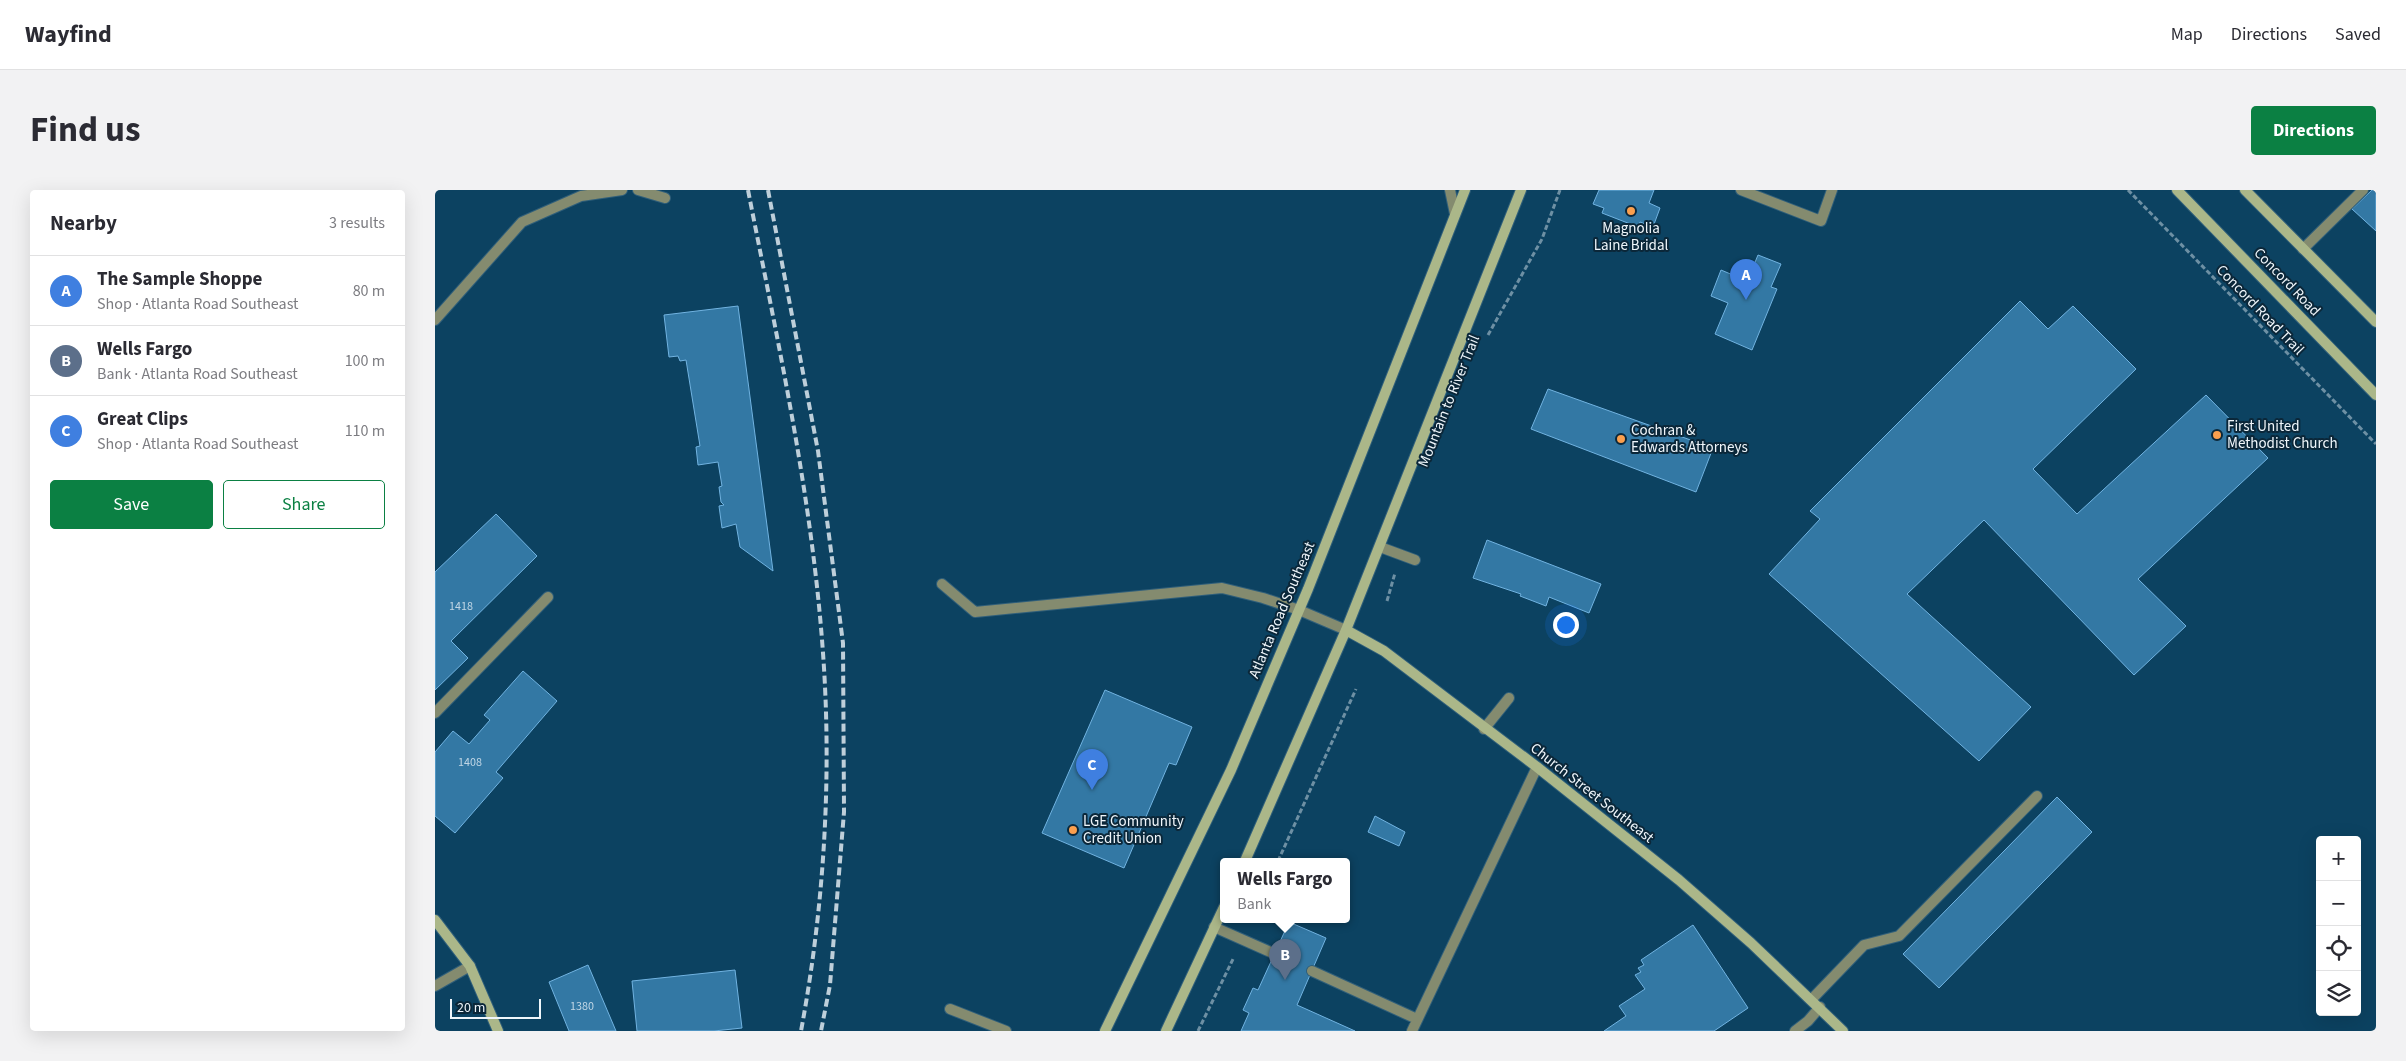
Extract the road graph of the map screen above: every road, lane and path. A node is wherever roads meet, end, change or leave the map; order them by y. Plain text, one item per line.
1 (622, 190) edge
2 (638, 190) edge
3 (1450, 190) edge
4 (1465, 190) edge
5 (1521, 190) edge
6 (1560, 190) edge
7 (1741, 190) edge
8 (1832, 190) edge
9 (2128, 190) edge
10 (2177, 190) edge
11 (2245, 190) edge
12 (2363, 190) edge
13 (665, 198) dead end
14 (1455, 214) junction
15 (2303, 249) junction
16 (435, 320) edge
17 (2376, 322) edge
18 (1484, 342) dead end
19 (2376, 395) edge
20 (2376, 444) edge
21 (1380, 547) junction
22 (1401, 554) junction
23 (1415, 560) dead end
24 (942, 584) dead end
25 (548, 597) dead end
26 (1387, 601) dead end
27 (1299, 610) junction
28 (1347, 630) junction
29 (1355, 689) dead end
30 (1509, 698) dead end
31 (435, 713) edge
32 (1484, 729) junction
33 (1537, 767) junction
34 (2037, 796) dead end
35 (1246, 858) edge
36 (1279, 858) edge
37 (1220, 915) edge
38 (435, 920) edge
39 (1214, 927) junction
40 (1243, 939) junction
41 (1275, 954) dead end
42 (470, 966) junction
43 (1312, 971) dead end
44 (435, 986) edge
45 (1811, 1000) junction
46 (1820, 1007) junction
47 (950, 1009) dead end
48 (1417, 1019) junction
49 (498, 1031) edge
50 (1006, 1031) edge
51 (1105, 1031) edge
52 (1166, 1031) edge
53 (1198, 1031) edge
54 (1412, 1031) edge
55 (1795, 1031) edge
56 (1843, 1031) edge

1 - 16 street
2 - 13 street
3 - 14 street
4 - 14 main road, Atlanta Road Southeast
5 - 21 main road
6 - 18 path, Mountain to River Trail
7 - 8 street
9 - 20 path, Concord Road Trail
10 - 19 main road, Concord Road
11 - 15 main road
12 - 15 street
14 - 27 main road, Atlanta Road Southeast
15 - 17 main road
21 - 22 street
21 - 28 main road
22 - 23 street
22 - 26 path
24 - 27 street, Church Street Southeast
25 - 31 street
27 - 28 street, Church Street Southeast
27 - 51 main road, Atlanta Road Southeast
28 - 32 main road, Church Street Southeast
28 - 35 main road
29 - 36 path
30 - 32 street
32 - 33 main road, Church Street Southeast
33 - 45 main road, Church Street Southeast
33 - 48 street
34 - 45 street
37 - 39 main road
38 - 42 main road
39 - 40 street
39 - 52 main road
40 - 41 street
40 - 53 path
42 - 44 street
42 - 49 main road
43 - 48 street
45 - 46 main road, Church Street Southeast
46 - 55 street
46 - 56 main road, Church Street Southeast
47 - 50 street
48 - 54 street

